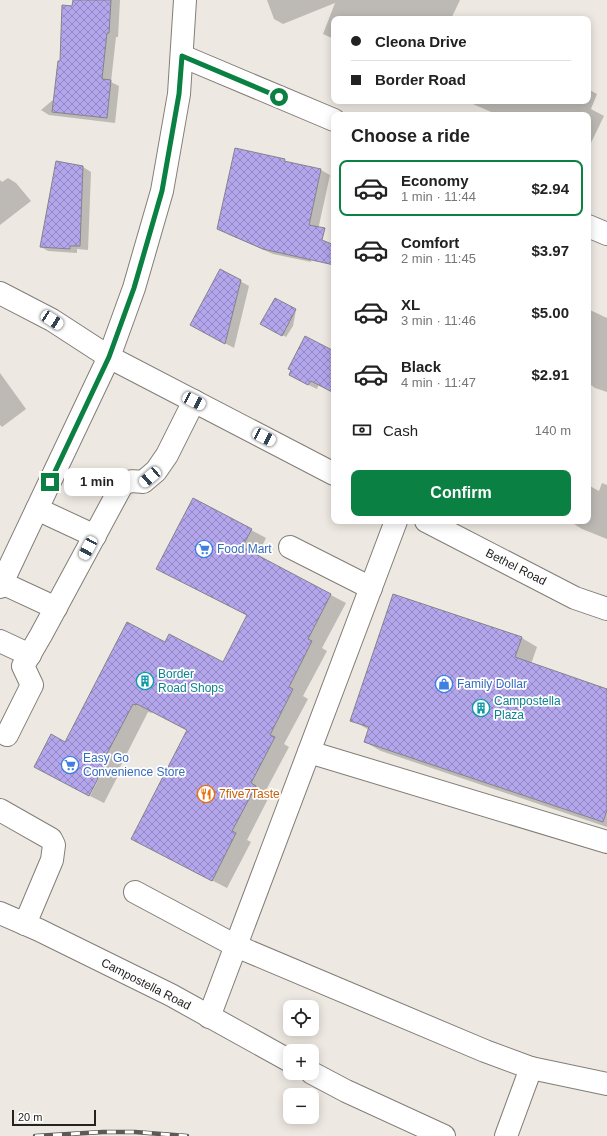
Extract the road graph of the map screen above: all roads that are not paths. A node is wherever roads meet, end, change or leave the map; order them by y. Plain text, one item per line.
1 (185, 0) edge
2 (182, 56) junction
3 (331, 119) edge
4 (591, 227) edge
5 (607, 234) edge
6 (0, 293) edge
7 (109, 357) junction
8 (194, 401) junction
9 (331, 472) edge
10 (37, 509) junction
11 (395, 524) edge
12 (432, 524) edge
13 (94, 536) junction
14 (290, 547) dead end
15 (3, 576) edge
16 (371, 588) junction
17 (56, 608) junction
18 (607, 609) edge
19 (0, 641) edge
20 (30, 655) junction
21 (2, 739) edge
22 (309, 752) junction
23 (0, 810) edge
24 (607, 842) edge
25 (135, 892) dead end
26 (0, 913) edge
27 (25, 924) junction
28 (236, 946) junction
29 (209, 1017) junction
30 (283, 1057) edge
31 (531, 1068) junction
32 (319, 1077) edge
33 (607, 1084) edge
34 (444, 1136) edge
35 (506, 1136) edge

1 - 2 street
2 - 3 street
2 - 7 street
4 - 5 street
6 - 7 street
7 - 8 street
7 - 10 street
8 - 9 street
8 - 13 street
10 - 13 street
10 - 15 street
11 - 16 street
12 - 18 street, Bethel Road
13 - 17 street
14 - 16 street
15 - 17 street
16 - 22 street
17 - 20 street
19 - 20 street
20 - 21 street
22 - 24 street
22 - 28 street
23 - 27 street
25 - 28 street
26 - 27 street, Campostella Road
27 - 29 street, Campostella Road
28 - 29 street
28 - 31 street
29 - 30 street, Campostella Road
31 - 33 street
31 - 35 street
32 - 34 street

